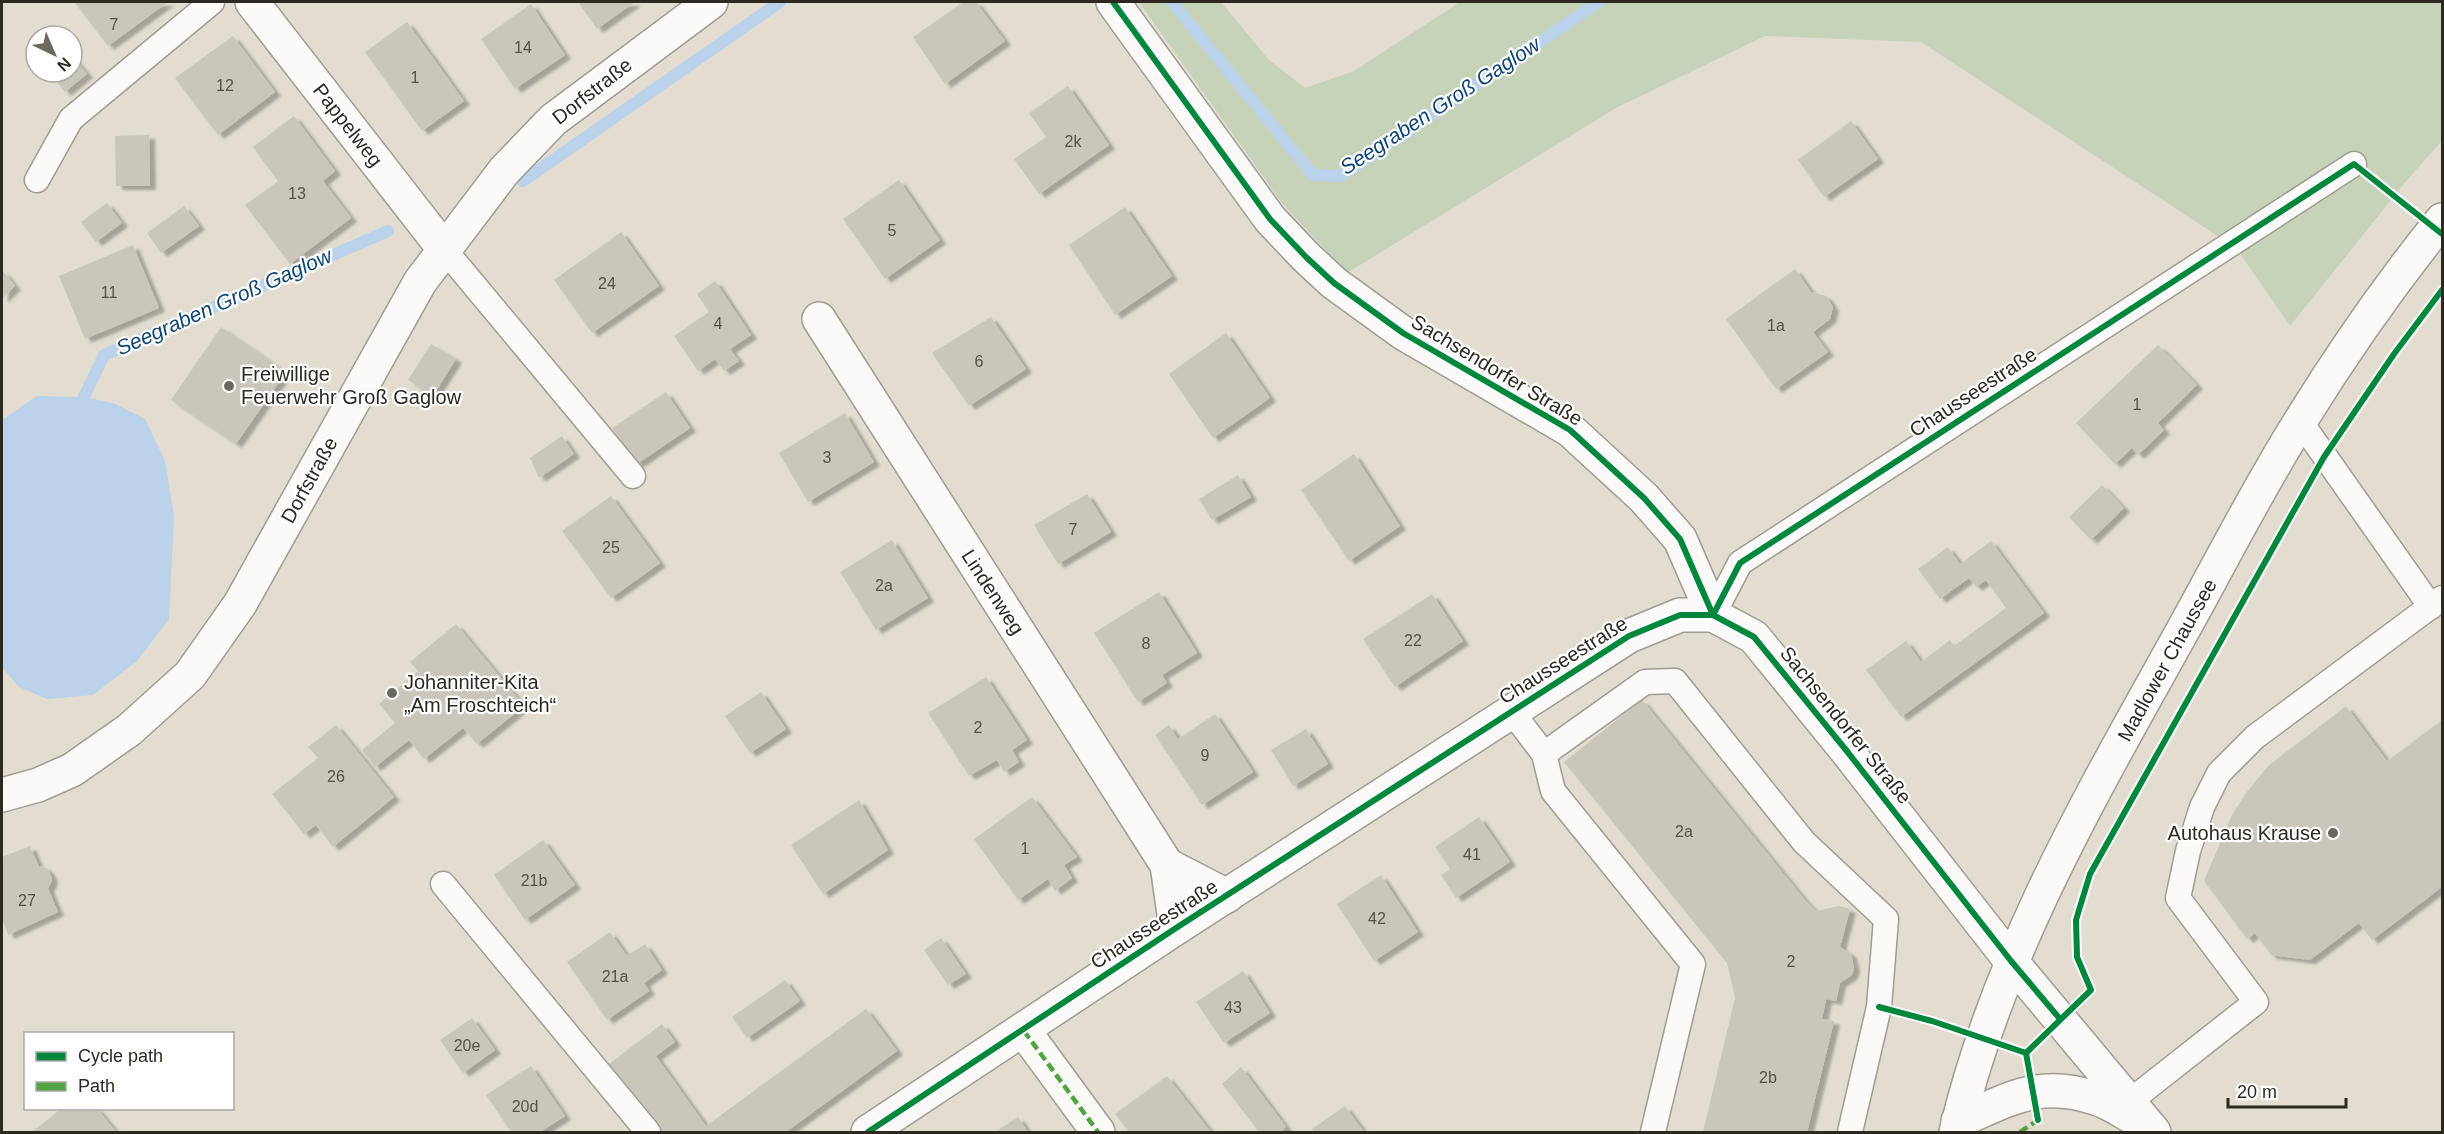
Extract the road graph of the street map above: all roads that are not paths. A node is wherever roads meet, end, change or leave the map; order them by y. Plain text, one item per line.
1 (212, 2) edge
2 (252, 2) edge
3 (711, 2) edge
4 (1113, 2) edge
5 (2354, 164) dead end
6 (37, 180) dead end
7 (2442, 220) edge
8 (444, 249) junction
9 (819, 320) dead end
10 (2300, 421) junction
11 (633, 476) dead end
12 (2437, 603) edge
13 (1713, 615) junction
14 (1512, 712) junction
15 (1544, 754) junction
16 (2, 795) edge
17 (1167, 865) junction
18 (443, 884) dead end
19 (1227, 896) junction
20 (1176, 928) junction
21 (2011, 961) junction
22 (1024, 1031) junction
23 (2144, 1120) edge
24 (1957, 1127) edge
25 (648, 1132) edge
26 (868, 1132) edge
27 (1098, 1132) edge
28 (1653, 1132) edge
29 (1850, 1132) edge

1 - 6 lane
2 - 8 street, Pappelweg
3 - 8 street, Dorfstraße
4 - 13 street, Sachsendorfer Straße
5 - 13 lane, Chausseestraße
7 - 10 street, Madlower Chaussee
8 - 11 lane
8 - 16 street, Dorfstraße
9 - 17 street, Lindenweg
10 - 12 lane
10 - 21 street, Madlower Chaussee
12 - 23 lane
13 - 14 street, Chausseestraße
13 - 21 street, Sachsendorfer Straße
14 - 15 lane
14 - 19 street, Chausseestraße
15 - 28 lane
15 - 29 lane
17 - 19 street
17 - 20 street, Lindenweg
18 - 25 lane
19 - 20 street, Chausseestraße
20 - 22 street, Chausseestraße
21 - 23 street, Sachsendorfer Straße
21 - 24 street, Madlower Chaussee
22 - 26 street, Chausseestraße
22 - 27 street
23 - 24 street

